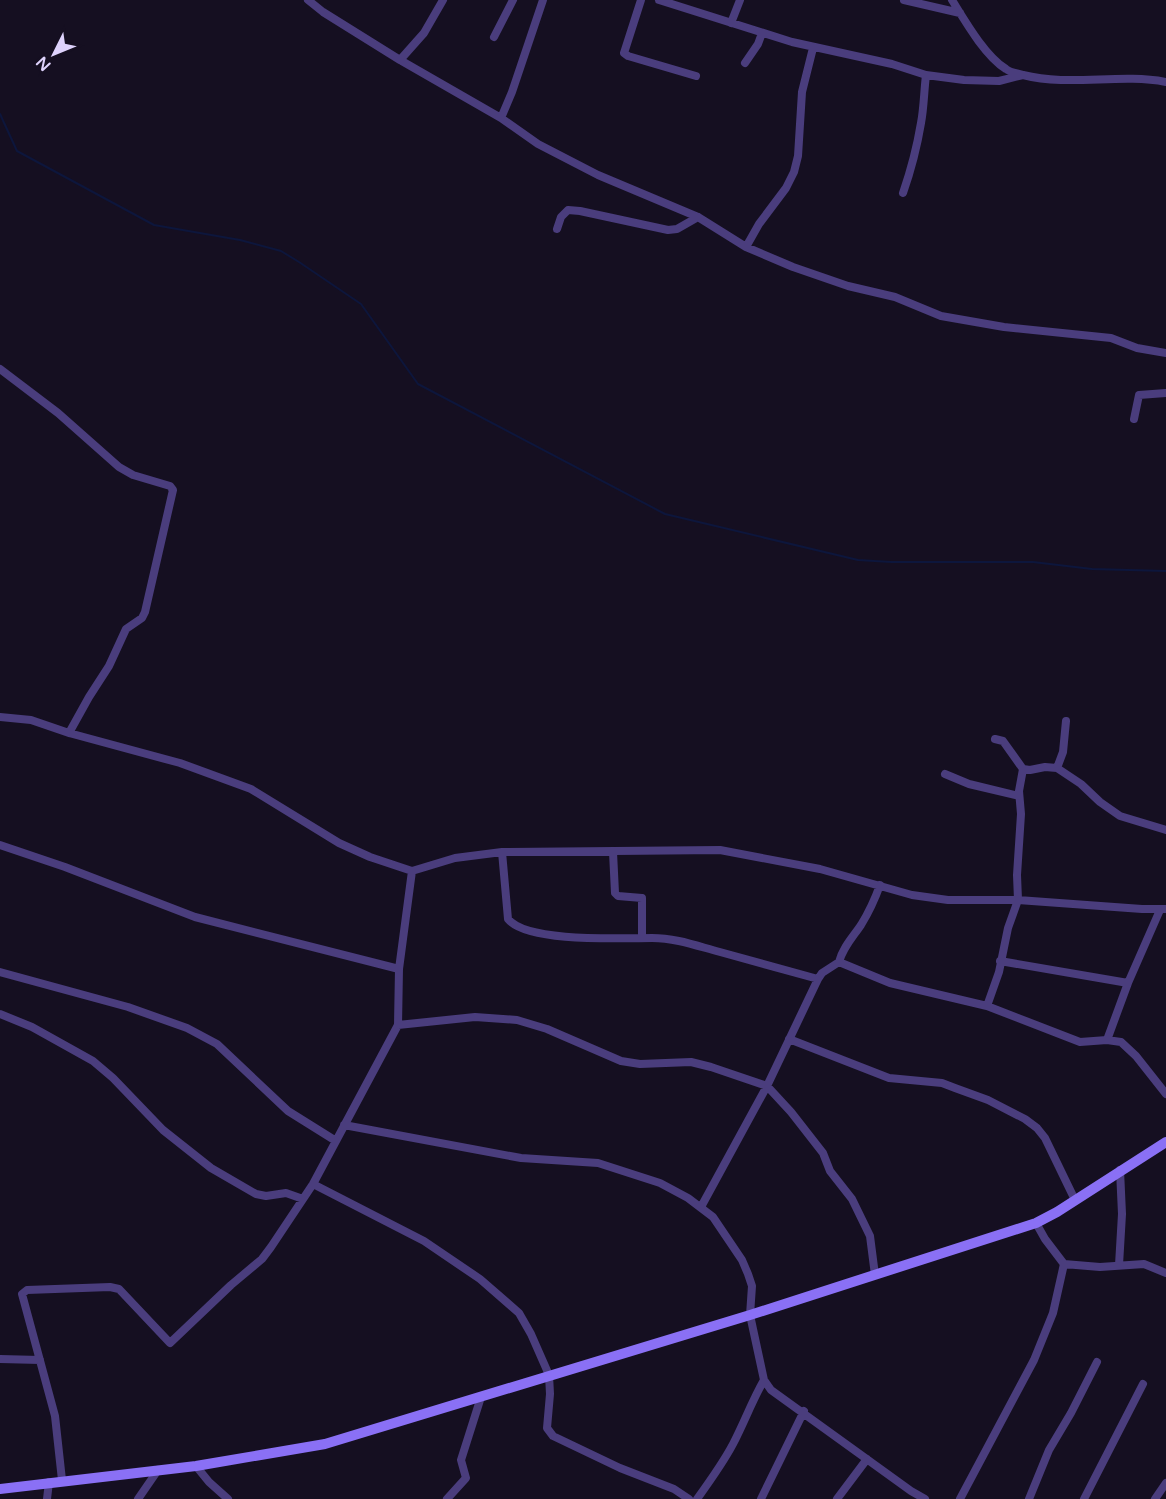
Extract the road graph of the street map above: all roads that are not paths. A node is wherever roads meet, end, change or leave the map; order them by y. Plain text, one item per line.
1 (308, 0) edge
2 (444, 0) edge
3 (513, 0) edge
4 (543, 0) edge
5 (641, 0) edge
6 (659, 0) edge
7 (740, 0) edge
8 (904, 0) edge
9 (952, 0) edge
10 (960, 13) junction
11 (731, 23) junction
12 (762, 33) junction
13 (494, 37) dead end
14 (813, 48) junction
15 (399, 60) junction
16 (745, 63) dead end
17 (926, 75) junction
18 (1023, 75) junction
19 (696, 76) dead end
20 (1166, 82) edge
21 (501, 118) junction
22 (903, 193) dead end
23 (698, 217) junction
24 (557, 229) dead end
25 (746, 247) junction
26 (1166, 353) edge
27 (0, 369) edge
28 (1166, 393) edge
29 (1134, 419) dead end
30 (0, 717) edge
31 (1066, 721) dead end
32 (69, 733) junction
33 (995, 740) dead end
34 (1058, 768) junction
35 (1023, 769) junction
36 (945, 774) dead end
37 (1019, 796) junction
38 (1166, 830) edge
39 (0, 845) edge
40 (502, 852) junction
41 (613, 852) junction
42 (412, 871) junction
43 (880, 885) junction
44 (1018, 900) junction
45 (1163, 909) edge
46 (642, 938) junction
47 (1000, 961) junction
48 (839, 962) junction
49 (399, 969) junction
50 (0, 972) edge
51 (818, 979) junction
52 (1128, 983) junction
53 (987, 1006) junction
54 (0, 1014) edge
55 (398, 1024) junction
56 (789, 1039) junction
57 (1107, 1040) junction
58 (767, 1086) junction
59 (1166, 1094) edge
60 (344, 1125) junction
61 (336, 1141) junction
62 (1166, 1142) edge
63 (1120, 1170) junction
64 (313, 1184) junction
65 (303, 1199) junction
66 (1075, 1200) junction
67 (701, 1207) junction
68 (1036, 1222) junction
69 (1064, 1264) junction
70 (1119, 1265) junction
71 (1166, 1273) edge
72 (875, 1275) junction
73 (750, 1315) junction
74 (0, 1359) edge
75 (40, 1360) junction
76 (1097, 1362) dead end
77 (549, 1375) junction
78 (764, 1380) junction
79 (1143, 1384) dead end
80 (481, 1397) junction
81 (804, 1411) junction
82 (867, 1459) junction
83 (196, 1466) junction
84 (158, 1470) junction
85 (62, 1480) junction
86 (49, 1482) junction
87 (1166, 1483) edge
88 (0, 1489) edge
89 (911, 1491) junction
90 (47, 1499) edge
91 (138, 1499) edge
92 (228, 1499) edge
93 (447, 1499) edge
94 (689, 1499) edge
95 (697, 1499) edge
96 (761, 1499) edge
97 (837, 1499) edge
98 (906, 1499) edge
99 (925, 1499) edge
100 (960, 1499) edge
101 (1029, 1499) edge
102 (1084, 1499) edge
103 (1155, 1499) edge

1 - 15 street
2 - 15 street
3 - 13 street
4 - 21 street
5 - 19 street
6 - 11 street
7 - 11 street
8 - 10 street
9 - 10 street
10 - 18 street
11 - 12 street
12 - 14 street
12 - 16 street
14 - 17 street
14 - 25 street
15 - 21 street
17 - 18 street
17 - 22 street
18 - 20 street
21 - 23 street
23 - 24 street
23 - 25 street
25 - 26 street
27 - 32 street
28 - 29 street
30 - 32 street
31 - 34 street
32 - 42 street
33 - 35 street
34 - 35 street
34 - 38 street
35 - 37 street
36 - 37 street
37 - 44 street
39 - 49 street
40 - 41 street
40 - 42 street
40 - 46 street
41 - 43 street
41 - 46 street
42 - 49 street
43 - 44 street
43 - 48 street
44 - 45 street
44 - 47 street
45 - 52 street
46 - 51 street
47 - 52 street
47 - 53 street
48 - 51 street
48 - 53 street
49 - 55 street
50 - 61 street
51 - 56 street
52 - 57 street
53 - 57 street
54 - 65 street
55 - 58 street
55 - 60 street
56 - 58 street
56 - 66 street
57 - 59 street
58 - 67 street
58 - 72 street
60 - 61 street
60 - 67 street
61 - 64 street
62 - 63 street
63 - 66 street
63 - 70 street
64 - 65 street
64 - 77 street
65 - 75 street
66 - 68 street
67 - 73 street
68 - 69 street
68 - 72 street
69 - 70 street
69 - 100 street
70 - 71 street
72 - 73 street
73 - 77 street
73 - 78 street
74 - 75 street
75 - 85 street
76 - 101 street
77 - 80 street
77 - 94 street
78 - 81 street
78 - 95 street
79 - 102 street
80 - 83 street
80 - 93 street
81 - 82 street
81 - 96 street
82 - 89 street
82 - 97 street
83 - 84 street
83 - 92 street
84 - 85 street
84 - 91 street
85 - 86 street
86 - 88 street
86 - 90 street
87 - 103 street
89 - 98 street
89 - 99 street

